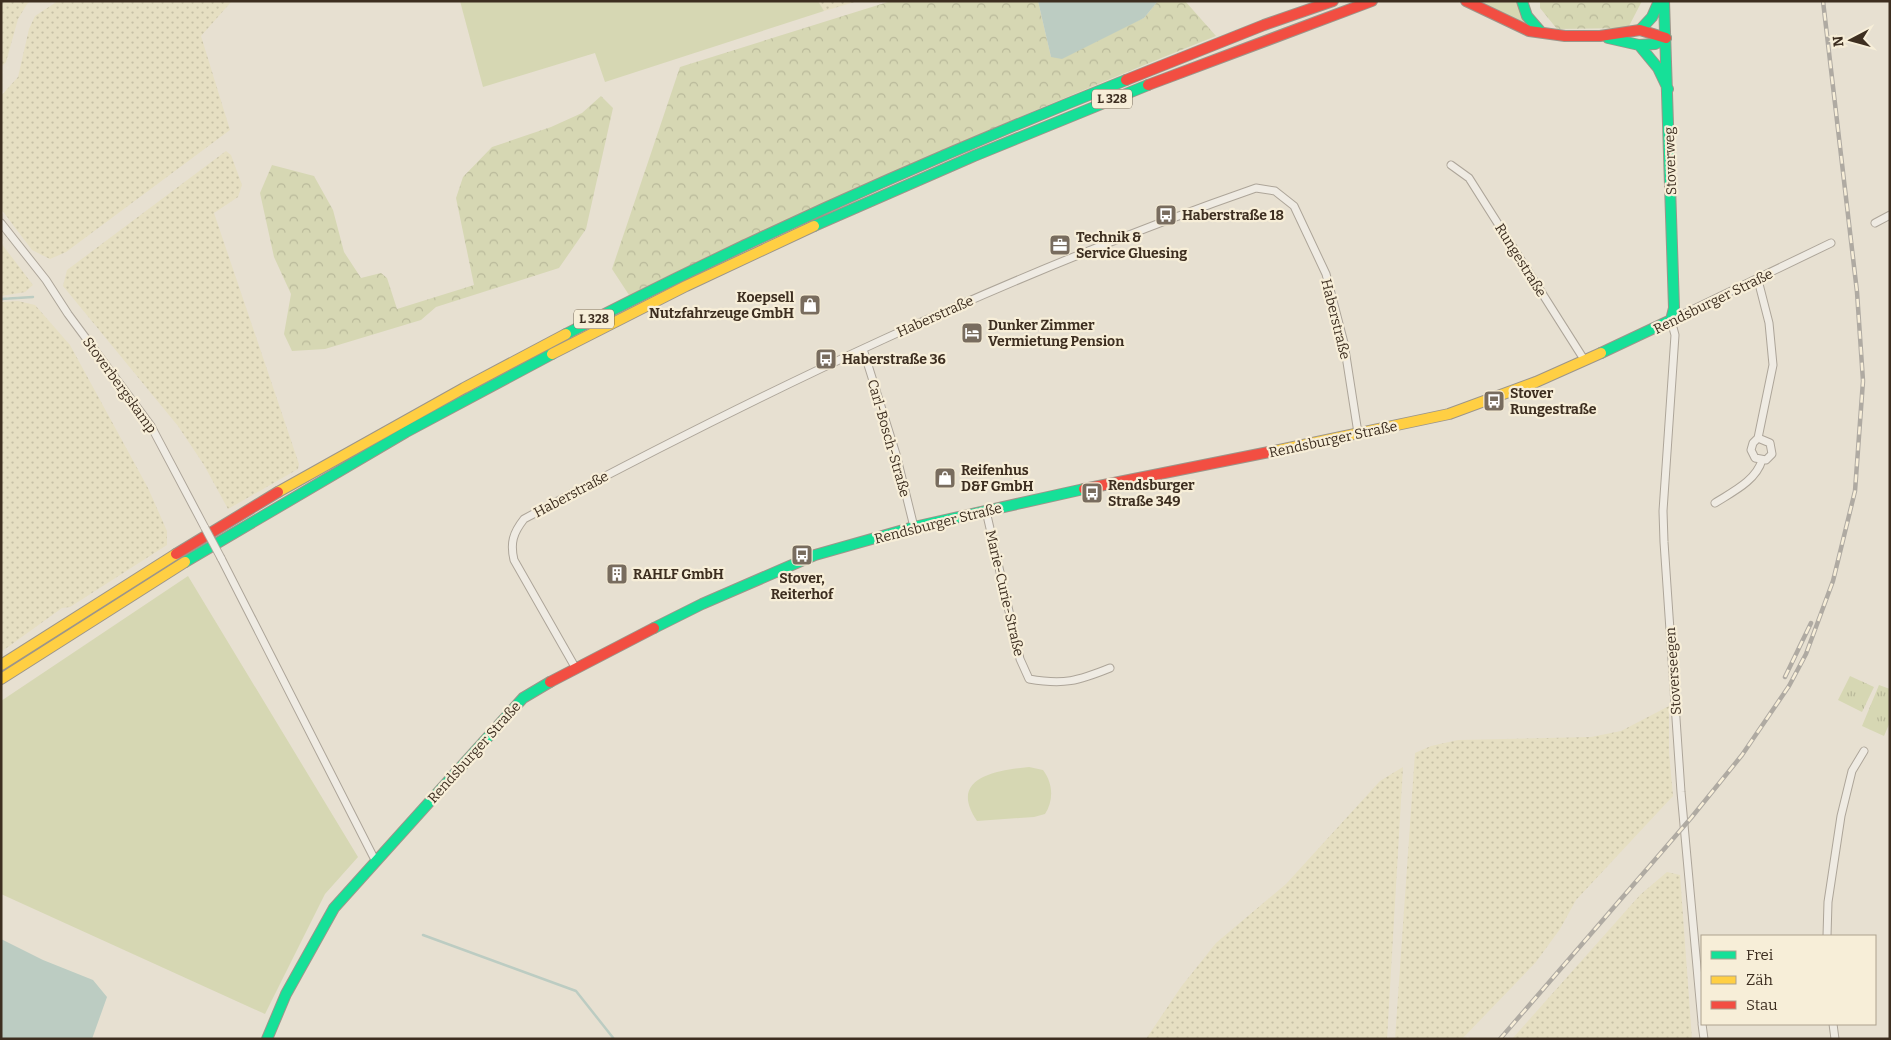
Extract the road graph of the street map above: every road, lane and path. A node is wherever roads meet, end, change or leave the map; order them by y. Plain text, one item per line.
1 (1333, 1) edge
2 (1372, 1) edge
3 (1466, 1) edge
4 (1522, 1) edge
5 (1659, 1) edge
6 (1664, 1) edge
7 (1640, 30) junction
8 (1540, 31) junction
9 (1600, 36) junction
10 (1666, 38) junction
11 (1639, 45) junction
12 (1668, 89) junction
13 (1451, 165) dead end
14 (1890, 215) edge
15 (1, 223) edge
16 (1875, 223) dead end
17 (1831, 243) dead end
18 (1758, 280) junction
19 (1671, 320) junction
20 (863, 349) junction
21 (1585, 361) junction
22 (1358, 433) junction
23 (1758, 438) junction
24 (1762, 460) junction
25 (1715, 503) dead end
26 (986, 511) junction
27 (914, 527) junction
28 (1, 665) edge
29 (575, 667) junction
30 (1110, 668) dead end
31 (1, 679) edge
32 (1864, 751) dead end
33 (375, 860) junction
34 (1827, 935) edge
35 (1701, 1012) edge
36 (1702, 1025) edge
37 (1833, 1025) edge
38 (267, 1039) edge
39 (1704, 1039) edge
40 (1835, 1039) edge

1 - 28 main road, L 328
2 - 31 main road, L 328
3 - 8 main road
4 - 8 main road
5 - 7 main road
6 - 10 main road, Stoverweg
7 - 9 main road
7 - 10 main road
8 - 9 main road
9 - 11 main road
10 - 11 main road
10 - 12 main road, Stoverweg
11 - 12 main road
12 - 19 main road, Stoverweg
13 - 21 street, Rungestraße
14 - 16 street
15 - 33 street, Stoverbergskamp, bridge
17 - 18 street, Rendsburger Straße
18 - 19 street, Rendsburger Straße
18 - 23 street
19 - 21 main road, Rendsburger Straße
19 - 35 street, Stoverseegen
20 - 22 street, Haberstraße
20 - 27 street, Carl-Bosch-Straße
20 - 29 street, Haberstraße
21 - 22 main road, Rendsburger Straße
22 - 26 main road, Rendsburger Straße
23 - 24 street
23 - 24 street
24 - 25 street
26 - 27 main road, Rendsburger Straße
26 - 30 street, Marie-Curie-Straße
27 - 29 main road, Rendsburger Straße
29 - 33 main road, Rendsburger Straße
32 - 34 street
33 - 38 main road, Rendsburger Straße
36 - 39 street, Stoverseegen
37 - 40 street

